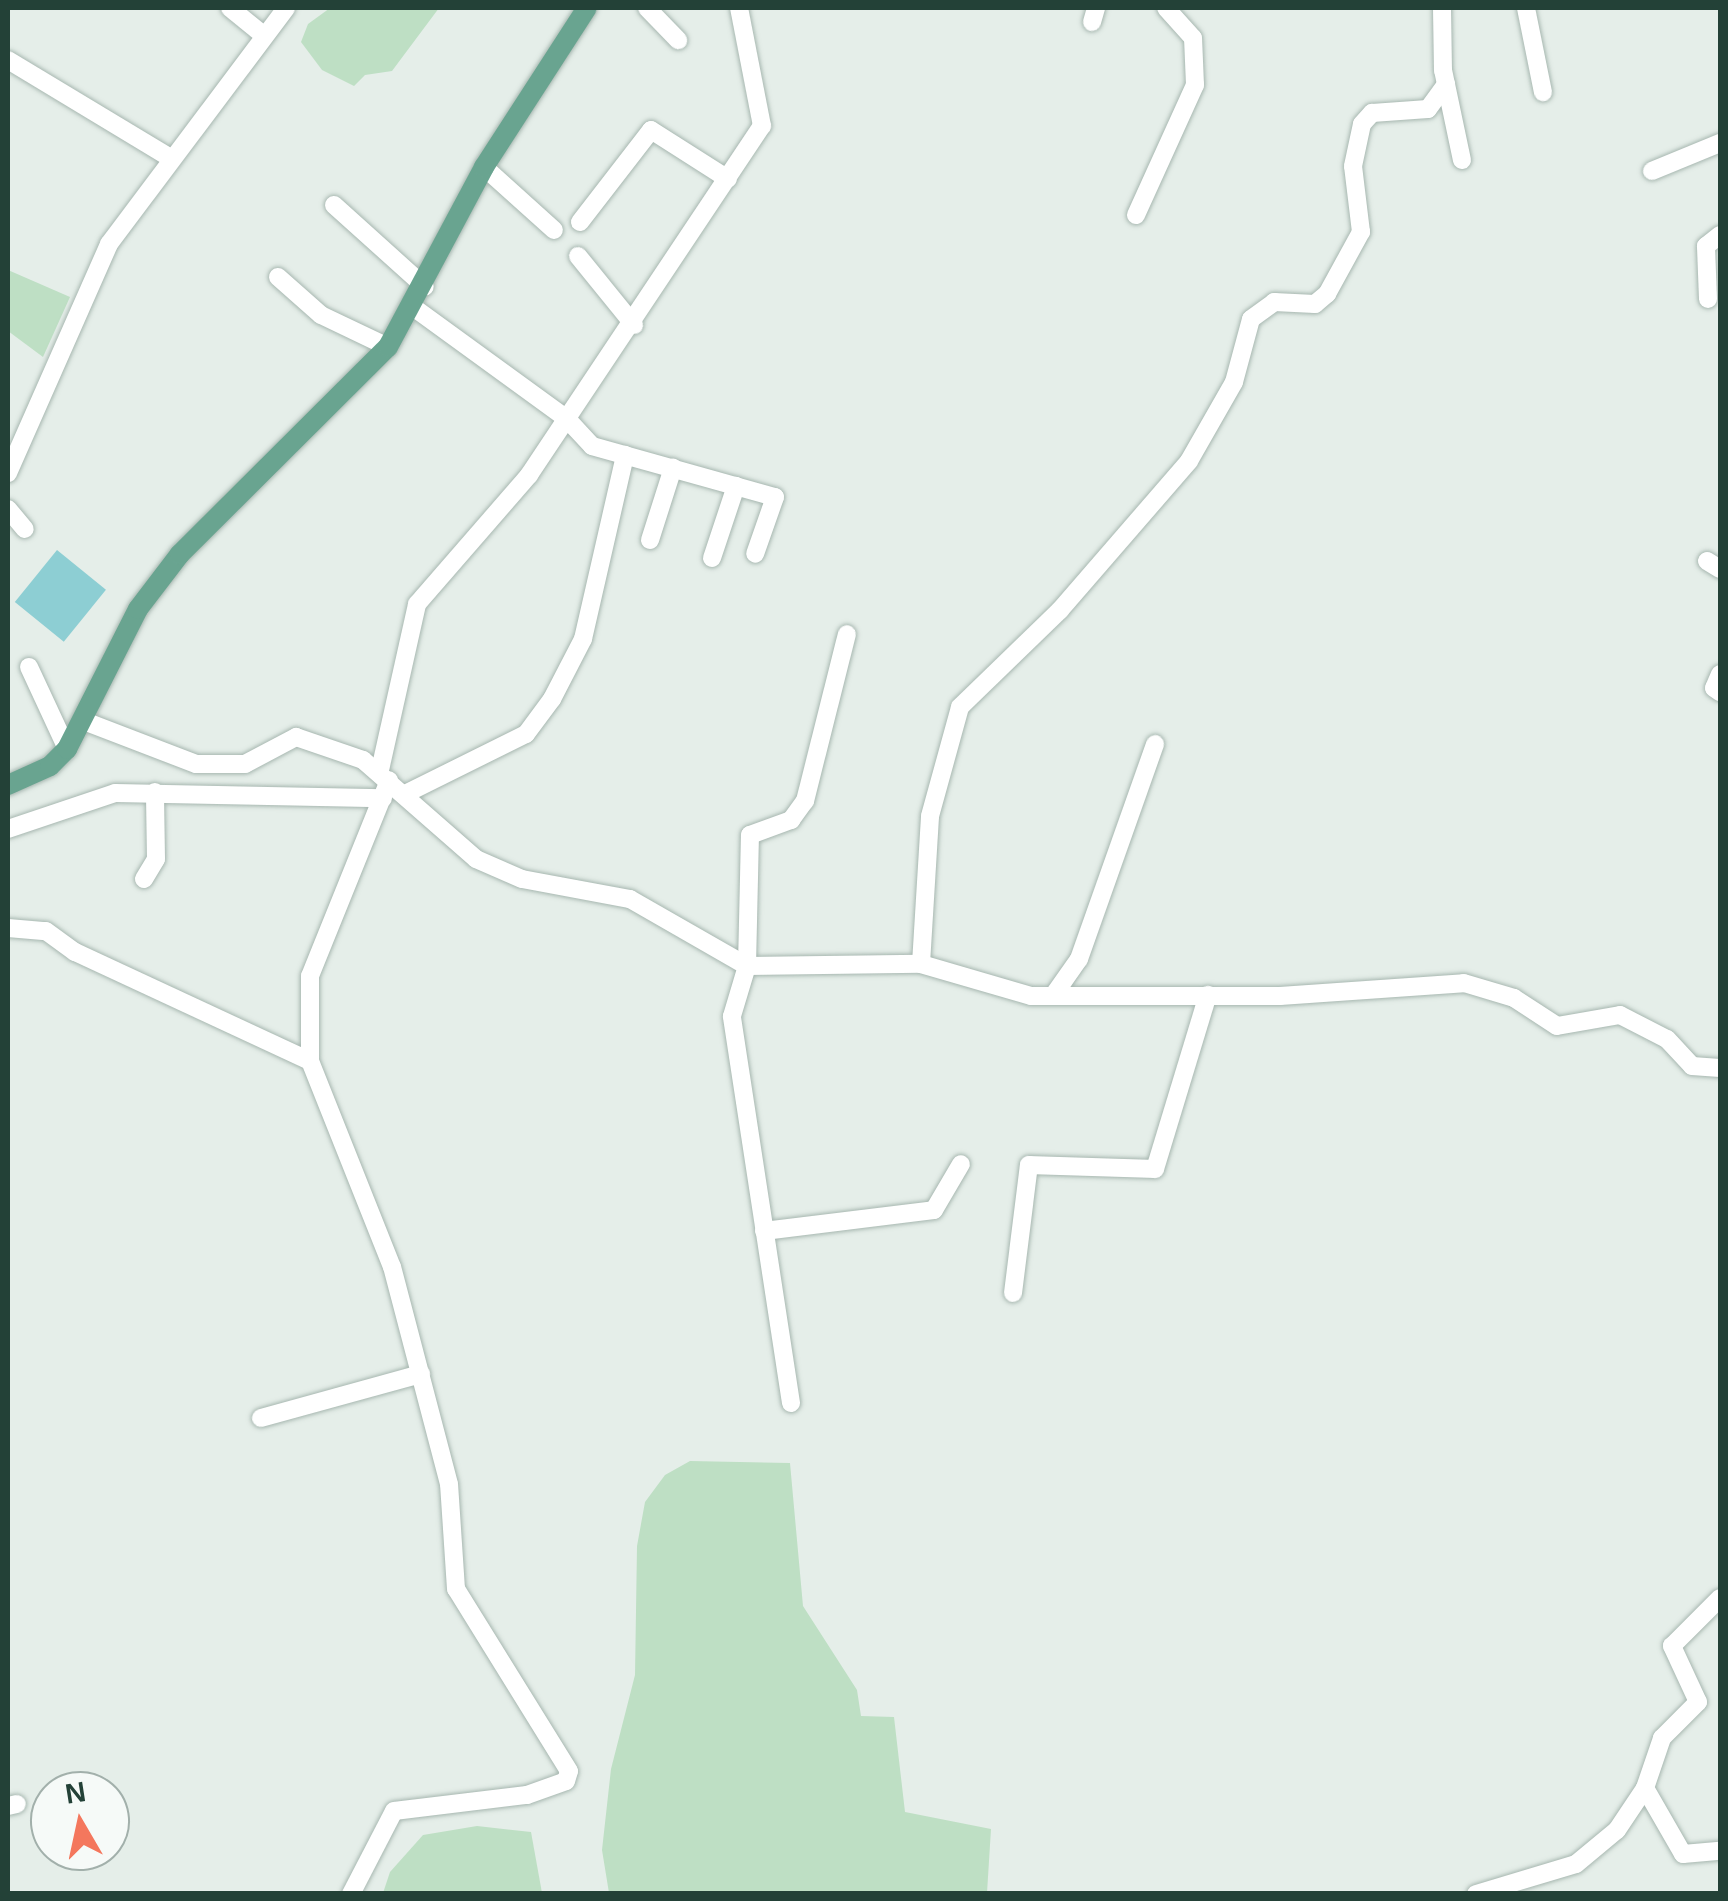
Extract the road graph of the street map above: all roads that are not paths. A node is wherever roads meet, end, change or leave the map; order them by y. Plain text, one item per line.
1 (230, 8) edge
2 (286, 8) edge
3 (587, 8) edge
4 (647, 8) edge
5 (739, 8) edge
6 (1166, 8) edge
7 (1442, 8) edge
8 (1526, 8) edge
9 (262, 34) junction
10 (678, 40) dead end
11 (8, 60) edge
12 (1446, 84) junction
13 (1544, 92) dead end
14 (1720, 143) edge
15 (169, 157) junction
16 (1462, 160) dead end
17 (484, 168) junction
18 (1652, 171) dead end
19 (728, 179) junction
20 (334, 204) dead end
21 (1136, 215) dead end
22 (580, 222) dead end
23 (554, 230) dead end
24 (1720, 234) edge
25 (578, 256) dead end
26 (278, 277) dead end
27 (425, 287) junction
28 (1708, 299) dead end
29 (413, 307) junction
30 (634, 325) junction
31 (388, 347) junction
32 (567, 419) junction
33 (625, 455) junction
34 (673, 468) junction
35 (8, 472) edge
36 (736, 486) junction
37 (8, 509) edge
38 (25, 528) dead end
39 (650, 540) dead end
40 (755, 554) dead end
41 (712, 558) dead end
42 (847, 634) dead end
43 (28, 668) dead end
44 (1720, 674) edge
45 (1720, 692) edge
46 (84, 721) junction
47 (1156, 744) dead end
48 (67, 749) junction
49 (384, 783) junction
50 (8, 785) edge
51 (155, 792) junction
52 (405, 794) junction
53 (8, 829) edge
54 (144, 879) dead end
55 (8, 928) edge
56 (921, 964) junction
57 (747, 966) junction
58 (1208, 995) junction
59 (1053, 996) junction
60 (310, 1061) junction
61 (1720, 1068) edge
62 (961, 1164) dead end
63 (764, 1231) junction
64 (1013, 1293) dead end
65 (421, 1374) junction
66 (791, 1403) dead end
67 (261, 1418) dead end
68 (1720, 1598) edge
69 (1646, 1788) junction
70 (1720, 1851) edge
71 (351, 1894) edge
72 (1476, 1894) edge

1 - 9 street
2 - 9 street
3 - 17 main road
4 - 10 street
5 - 19 street
6 - 21 street
7 - 12 street
8 - 13 street
9 - 15 street
11 - 15 street
12 - 16 street
12 - 56 street
14 - 18 street
15 - 35 street
17 - 23 street
17 - 27 main road
19 - 22 street
19 - 30 street
20 - 27 street
24 - 28 street
25 - 30 street
26 - 31 street
27 - 29 main road
29 - 31 main road
29 - 32 street
30 - 32 street
31 - 46 main road
32 - 33 street
32 - 49 street
33 - 34 street
33 - 52 street
34 - 36 street
34 - 39 street
36 - 40 street
36 - 41 street
37 - 38 street
42 - 57 street
43 - 48 street
44 - 45 street
46 - 48 main road
46 - 49 street
47 - 59 street
48 - 50 main road
49 - 51 street
49 - 52 street
49 - 60 street
51 - 53 street
51 - 54 street
52 - 57 street
55 - 60 street
56 - 57 street
56 - 59 street
57 - 63 street
58 - 59 street
58 - 61 street
58 - 64 street
60 - 65 street
62 - 63 street
63 - 66 street
65 - 67 street
65 - 71 street
68 - 69 street
69 - 70 street
69 - 72 street

